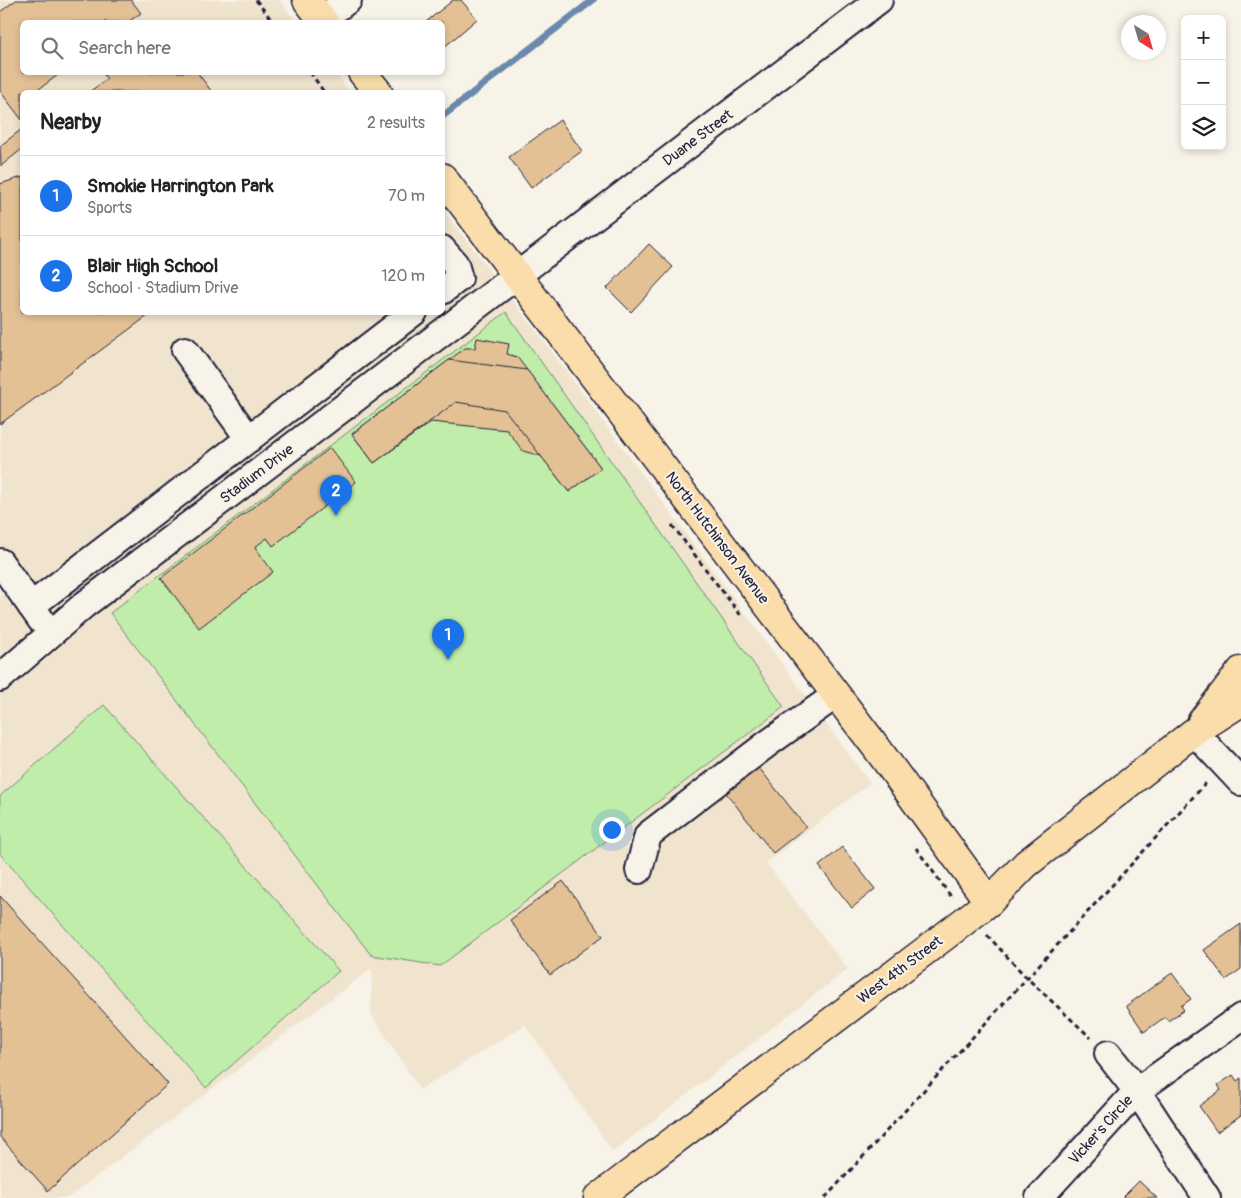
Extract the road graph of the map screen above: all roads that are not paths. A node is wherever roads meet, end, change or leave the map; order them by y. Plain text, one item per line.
1 (348, 0) edge
2 (879, 0) edge
3 (318, 16) edge
4 (364, 75) edge
5 (376, 90) edge
6 (445, 181) edge
7 (445, 252) edge
8 (518, 275) junction
9 (445, 289) edge
10 (410, 315) edge
11 (185, 350) dead end
12 (248, 439) junction
13 (0, 562) edge
14 (31, 606) junction
15 (50, 633) junction
16 (1241, 671) edge
17 (0, 678) edge
18 (836, 695) junction
19 (1241, 702) edge
20 (1194, 732) junction
21 (1226, 773) edge
22 (639, 870) dead end
23 (989, 902) junction
24 (1241, 1017) edge
25 (1108, 1054) road end
26 (1137, 1091) junction
27 (598, 1198) edge
28 (1039, 1198) edge
29 (1207, 1198) edge

1 - 3 street
2 - 8 street, Duane Street
4 - 5 main road
6 - 8 main road, North Hutchinson Avenue
7 - 9 street
8 - 15 street, Stadium Drive
8 - 18 main road, North Hutchinson Avenue
10 - 12 street
11 - 12 street
12 - 14 street
13 - 14 street
14 - 15 street
15 - 17 street, Stadium Drive
16 - 20 main road, West 4th Street
18 - 22 street
18 - 23 main road, North Hutchinson Avenue
19 - 20 main road, West 4th Street
20 - 21 street
20 - 23 main road, West 4th Street
23 - 27 main road, West 4th Street
24 - 26 street
25 - 26 street
26 - 28 street, Vicker's Circle
26 - 29 street, Vicker's Circle

